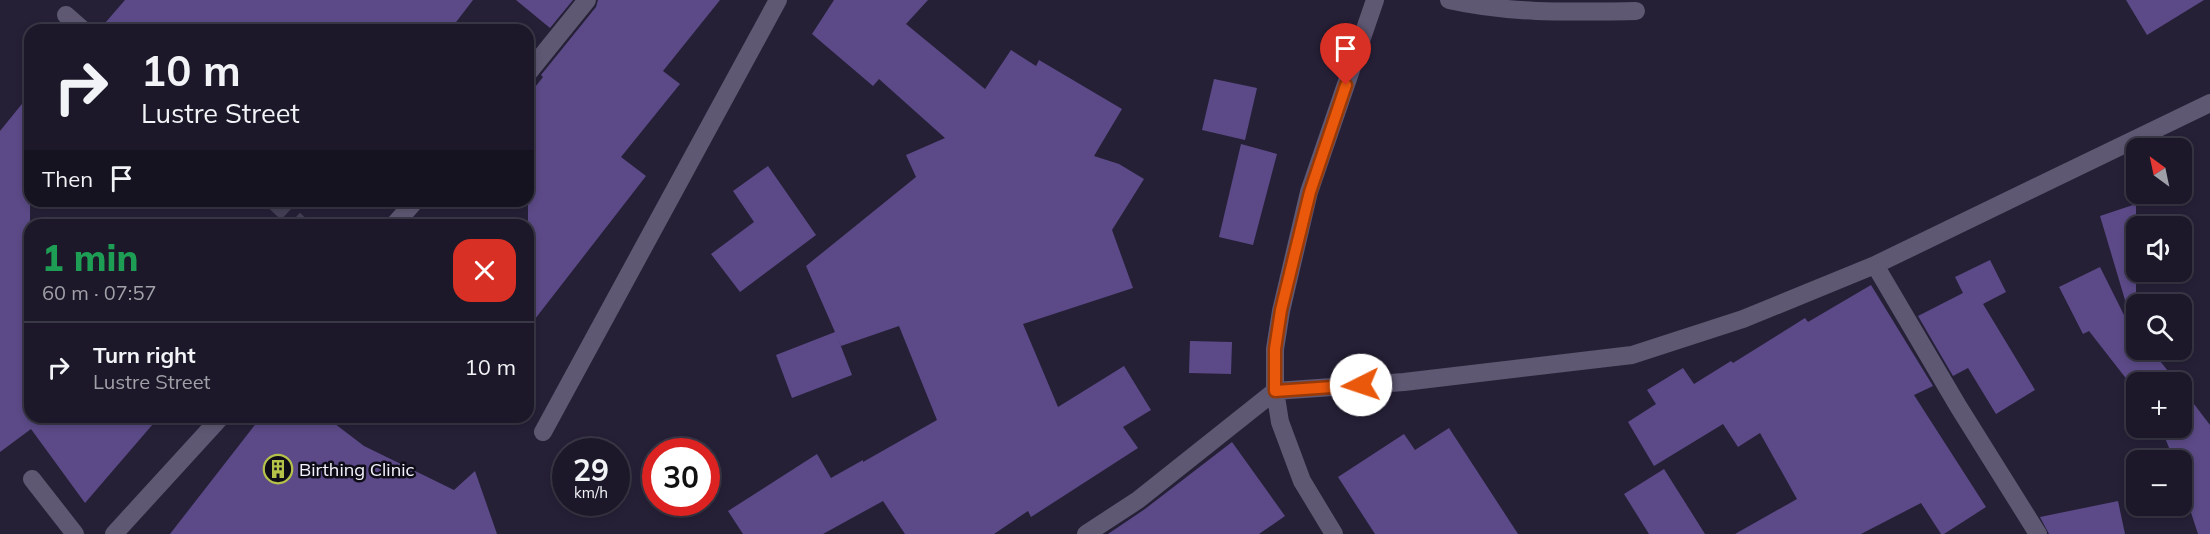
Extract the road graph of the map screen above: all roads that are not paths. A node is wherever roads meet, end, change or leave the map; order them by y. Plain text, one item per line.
1 (587, 0) edge
2 (778, 0) edge
3 (1375, 0) edge
4 (1449, 0) edge
5 (1636, 11) dead end
6 (66, 15) dead end
7 (76, 24) edge
8 (534, 66) edge
9 (2210, 103) edge
10 (410, 207) edge
11 (400, 219) edge
12 (1875, 265) junction
13 (1275, 391) junction
14 (215, 423) edge
15 (543, 432) dead end
16 (32, 479) dead end
17 (75, 534) edge
18 (114, 534) edge
19 (1086, 534) edge
20 (1334, 534) edge
21 (2038, 534) edge

1 - 8 street
2 - 15 street
3 - 13 street
4 - 5 street
6 - 7 street
9 - 12 street
10 - 11 street
12 - 13 street
12 - 21 street
13 - 19 street
13 - 20 street
14 - 18 street
16 - 17 street

